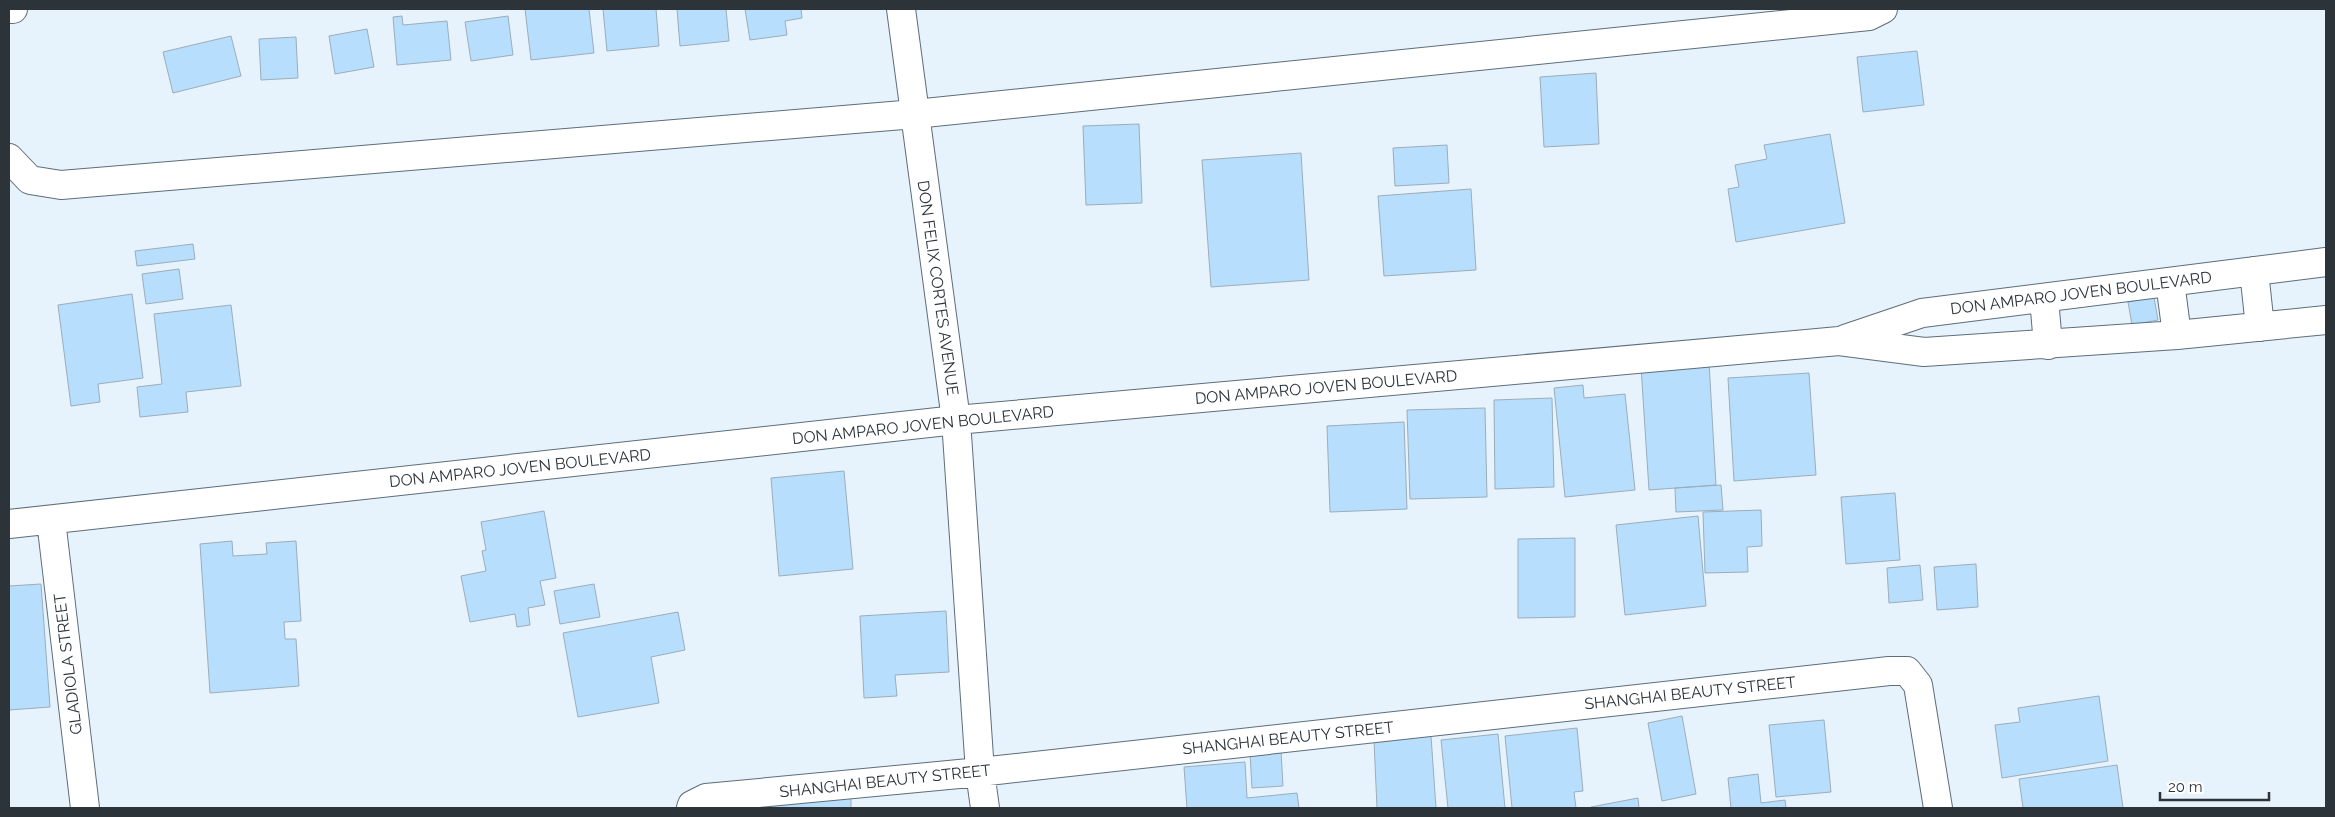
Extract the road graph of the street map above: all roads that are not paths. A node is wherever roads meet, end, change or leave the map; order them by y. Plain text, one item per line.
1 (9, 9) edge
2 (13, 9) edge
3 (901, 9) edge
4 (1883, 9) edge
5 (915, 114) junction
6 (9, 158) edge
7 (2326, 262) edge
8 (2254, 271) junction
9 (2170, 282) junction
10 (2044, 298) junction
11 (2326, 320) edge
12 (2260, 327) junction
13 (2177, 335) junction
14 (1839, 341) junction
15 (2048, 344) junction
16 (956, 420) junction
17 (51, 520) junction
18 (9, 524) edge
19 (980, 772) junction
20 (85, 808) edge
21 (691, 808) edge
22 (985, 808) edge
23 (1938, 808) edge

1 - 2 street
3 - 5 street, DON FELIX CORTES AVENUE
4 - 5 street
5 - 6 street
5 - 16 street, DON FELIX CORTES AVENUE
7 - 8 street, DON AMPARO JOVEN BOULEVARD
8 - 9 street, DON AMPARO JOVEN BOULEVARD
8 - 12 street
9 - 10 street, DON AMPARO JOVEN BOULEVARD
9 - 13 street
10 - 14 street, DON AMPARO JOVEN BOULEVARD
10 - 15 street
11 - 12 street, DON AMPARO JOVEN BOULEVARD
12 - 13 street, DON AMPARO JOVEN BOULEVARD
13 - 15 street, DON AMPARO JOVEN BOULEVARD
14 - 15 street, DON AMPARO JOVEN BOULEVARD
14 - 16 street, DON AMPARO JOVEN BOULEVARD
16 - 17 street, DON AMPARO JOVEN BOULEVARD
16 - 19 street, DON FELIX CORTES AVENUE
17 - 18 street, DON AMPARO JOVEN BOULEVARD
17 - 20 street, GLADIOLA STREET
19 - 21 street, SHANGHAI BEAUTY STREET
19 - 22 street, DON FELIX CORTES AVENUE
19 - 23 street, SHANGHAI BEAUTY STREET

